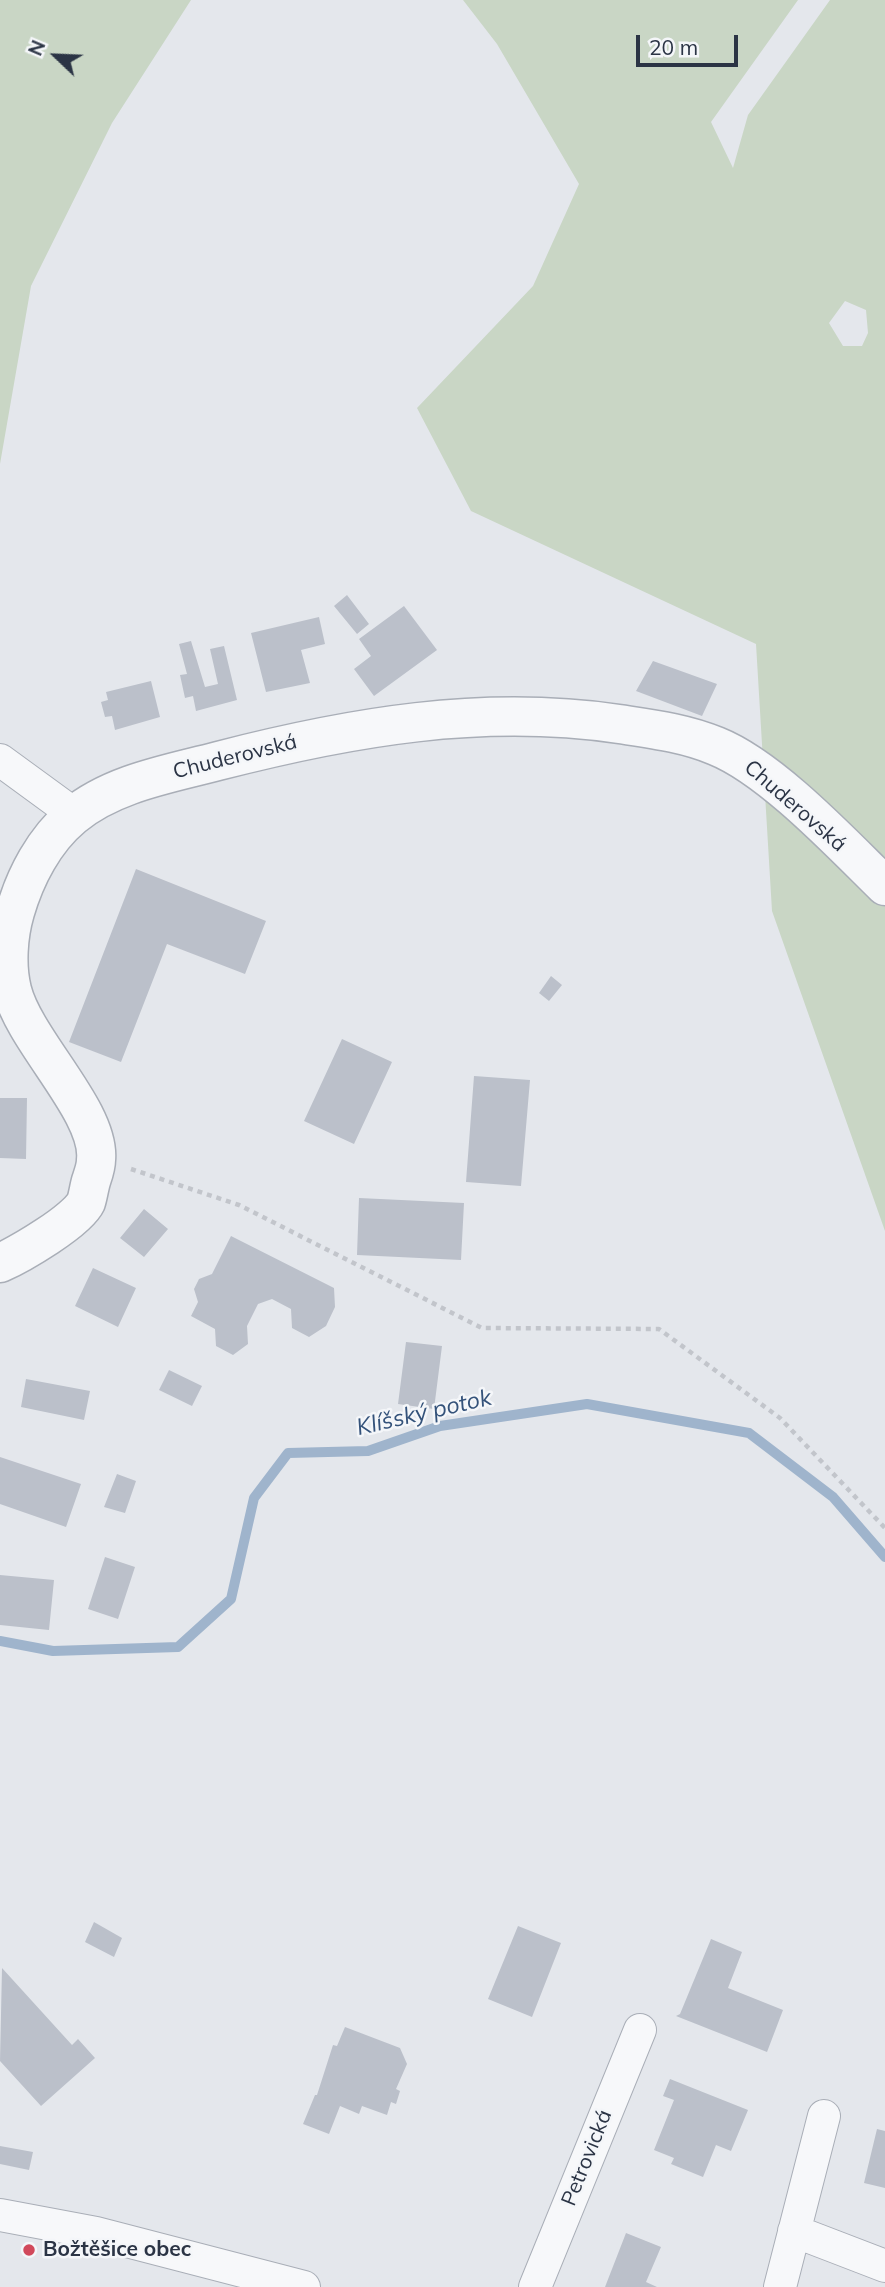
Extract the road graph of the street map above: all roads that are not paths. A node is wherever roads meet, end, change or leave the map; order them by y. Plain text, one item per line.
1 (0, 760) edge
2 (74, 814) junction
3 (885, 886) edge
4 (0, 1263) edge
5 (640, 2029) dead end
6 (824, 2116) dead end
7 (0, 2215) edge
8 (794, 2231) junction
9 (885, 2266) edge
10 (304, 2287) edge
11 (535, 2287) edge
12 (780, 2287) edge

1 - 2 street
2 - 3 street, Chuderovská
2 - 4 street, Chuderovská
5 - 11 street, Petrovická
6 - 8 street
7 - 10 street
8 - 9 street
8 - 12 street

